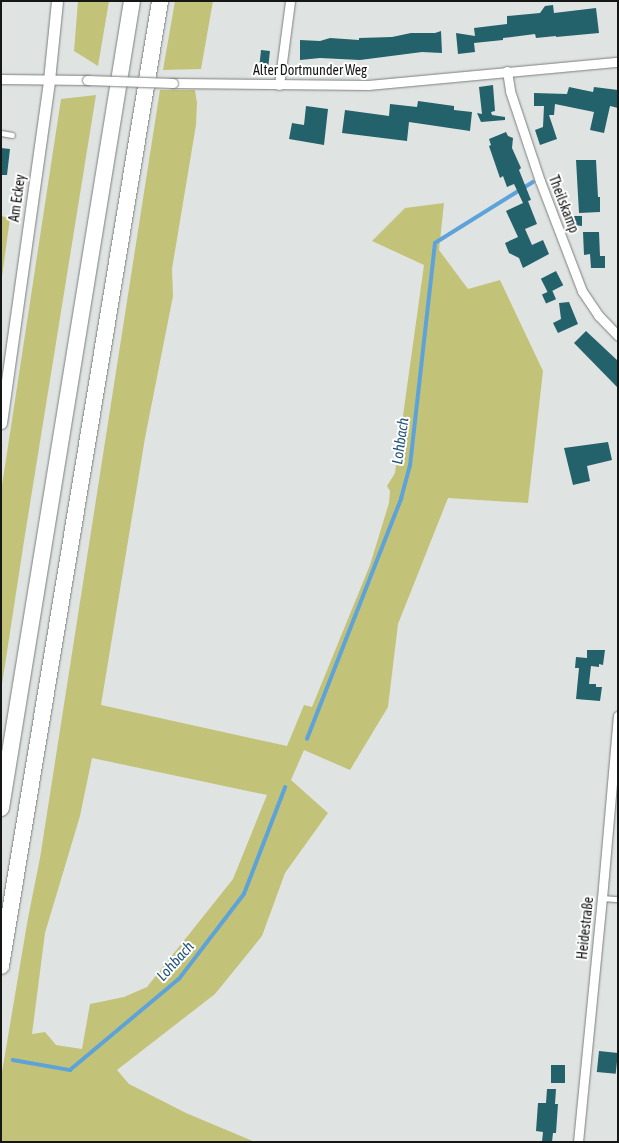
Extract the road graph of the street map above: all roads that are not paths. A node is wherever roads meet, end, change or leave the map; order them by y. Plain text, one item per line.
1 (57, 1) edge
2 (132, 1) edge
3 (160, 1) edge
4 (290, 1) edge
5 (618, 62) edge
6 (507, 71) junction
7 (1, 79) edge
8 (49, 80) junction
9 (279, 85) junction
10 (1, 133) edge
11 (12, 135) dead end
12 (618, 336) edge
13 (1, 423) edge
14 (618, 716) edge
15 (1, 808) edge
16 (602, 898) junction
17 (618, 899) edge
18 (1, 966) edge
19 (578, 1142) edge

1 - 8 street, Am Eckey
2 - 15 highway
3 - 18 highway
4 - 9 street
5 - 6 street, Alter Dortmunder Weg
6 - 9 street, Alter Dortmunder Weg
6 - 12 street, Theilskamp
7 - 8 street, Alter Dortmunder Weg
8 - 9 street, Alter Dortmunder Weg, bridge
8 - 13 street, Am Eckey
10 - 11 lane
14 - 16 street, Heidestraße
16 - 17 lane
16 - 19 street, Heidestraße

